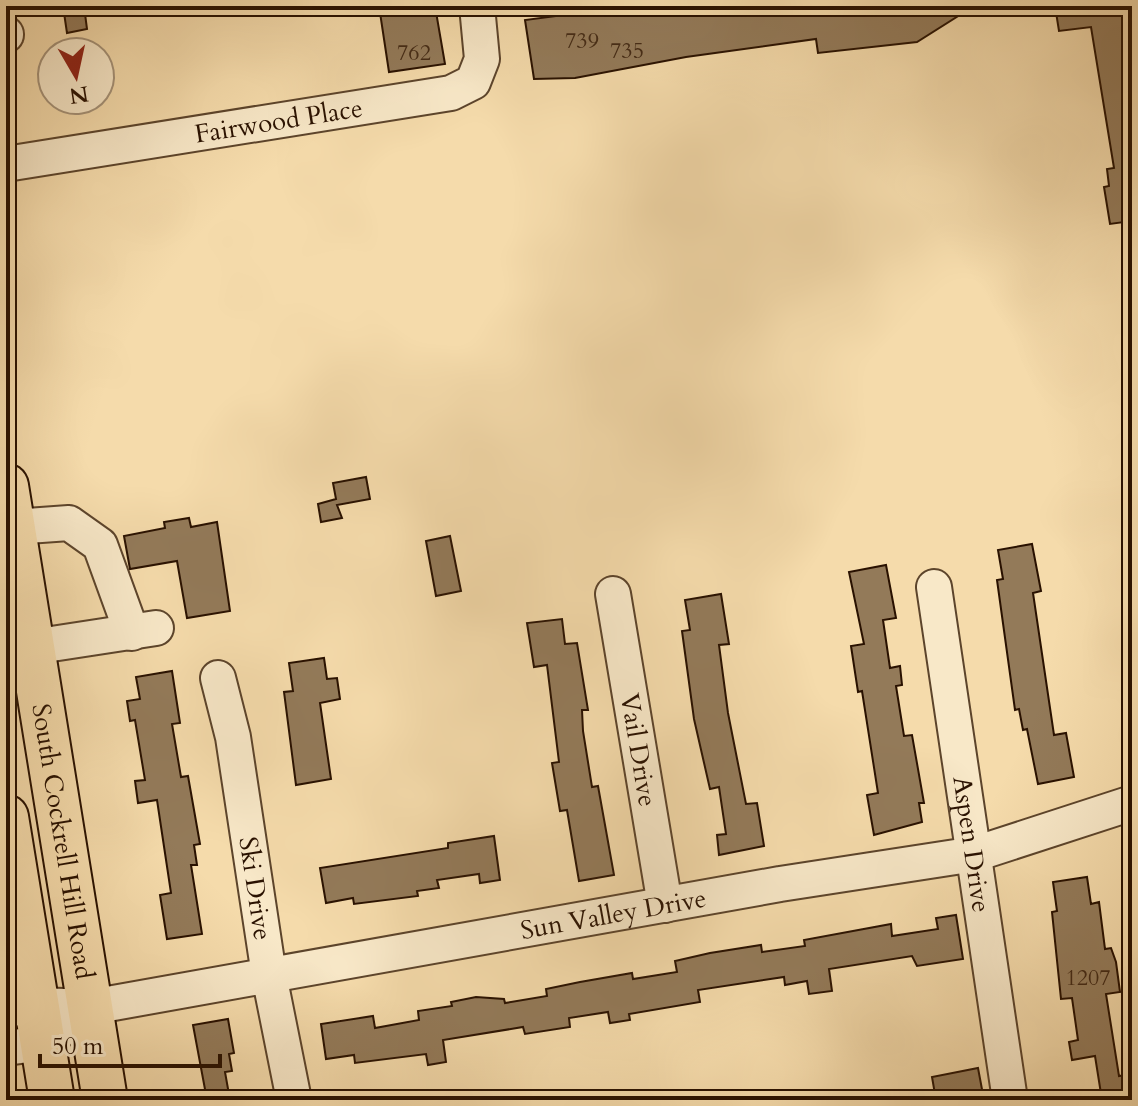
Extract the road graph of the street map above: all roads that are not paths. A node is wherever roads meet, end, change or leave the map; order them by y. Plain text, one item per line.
1 (477, 6) edge
2 (6, 164) edge
3 (9, 507) edge
4 (934, 587) dead end
5 (613, 594) dead end
6 (32, 647) junction
7 (218, 678) dead end
8 (1132, 803) edge
9 (6, 817) edge
10 (975, 854) junction
11 (665, 905) junction
12 (269, 975) junction
13 (91, 1007) junction
14 (23, 1026) edge
15 (52, 1100) edge
16 (105, 1100) edge
17 (294, 1100) edge
18 (1010, 1100) edge

1 - 2 street, Fairwood Place
3 - 6 main road, South Cockrell Hill Road
3 - 6 street
4 - 10 street, Aspen Drive
5 - 11 street, Vail Drive
6 - 13 main road, South Cockrell Hill Road
7 - 12 street, Ski Drive
8 - 10 street, Sun Valley Drive
9 - 14 main road, South Cockrell Hill Road
10 - 11 street, Sun Valley Drive
10 - 18 street, Aspen Drive
11 - 12 street, Sun Valley Drive
12 - 13 street, Sun Valley Drive
12 - 17 street, Ski Drive
13 - 14 street, Sun Valley Drive
13 - 16 main road, South Cockrell Hill Road
14 - 15 main road, South Cockrell Hill Road

